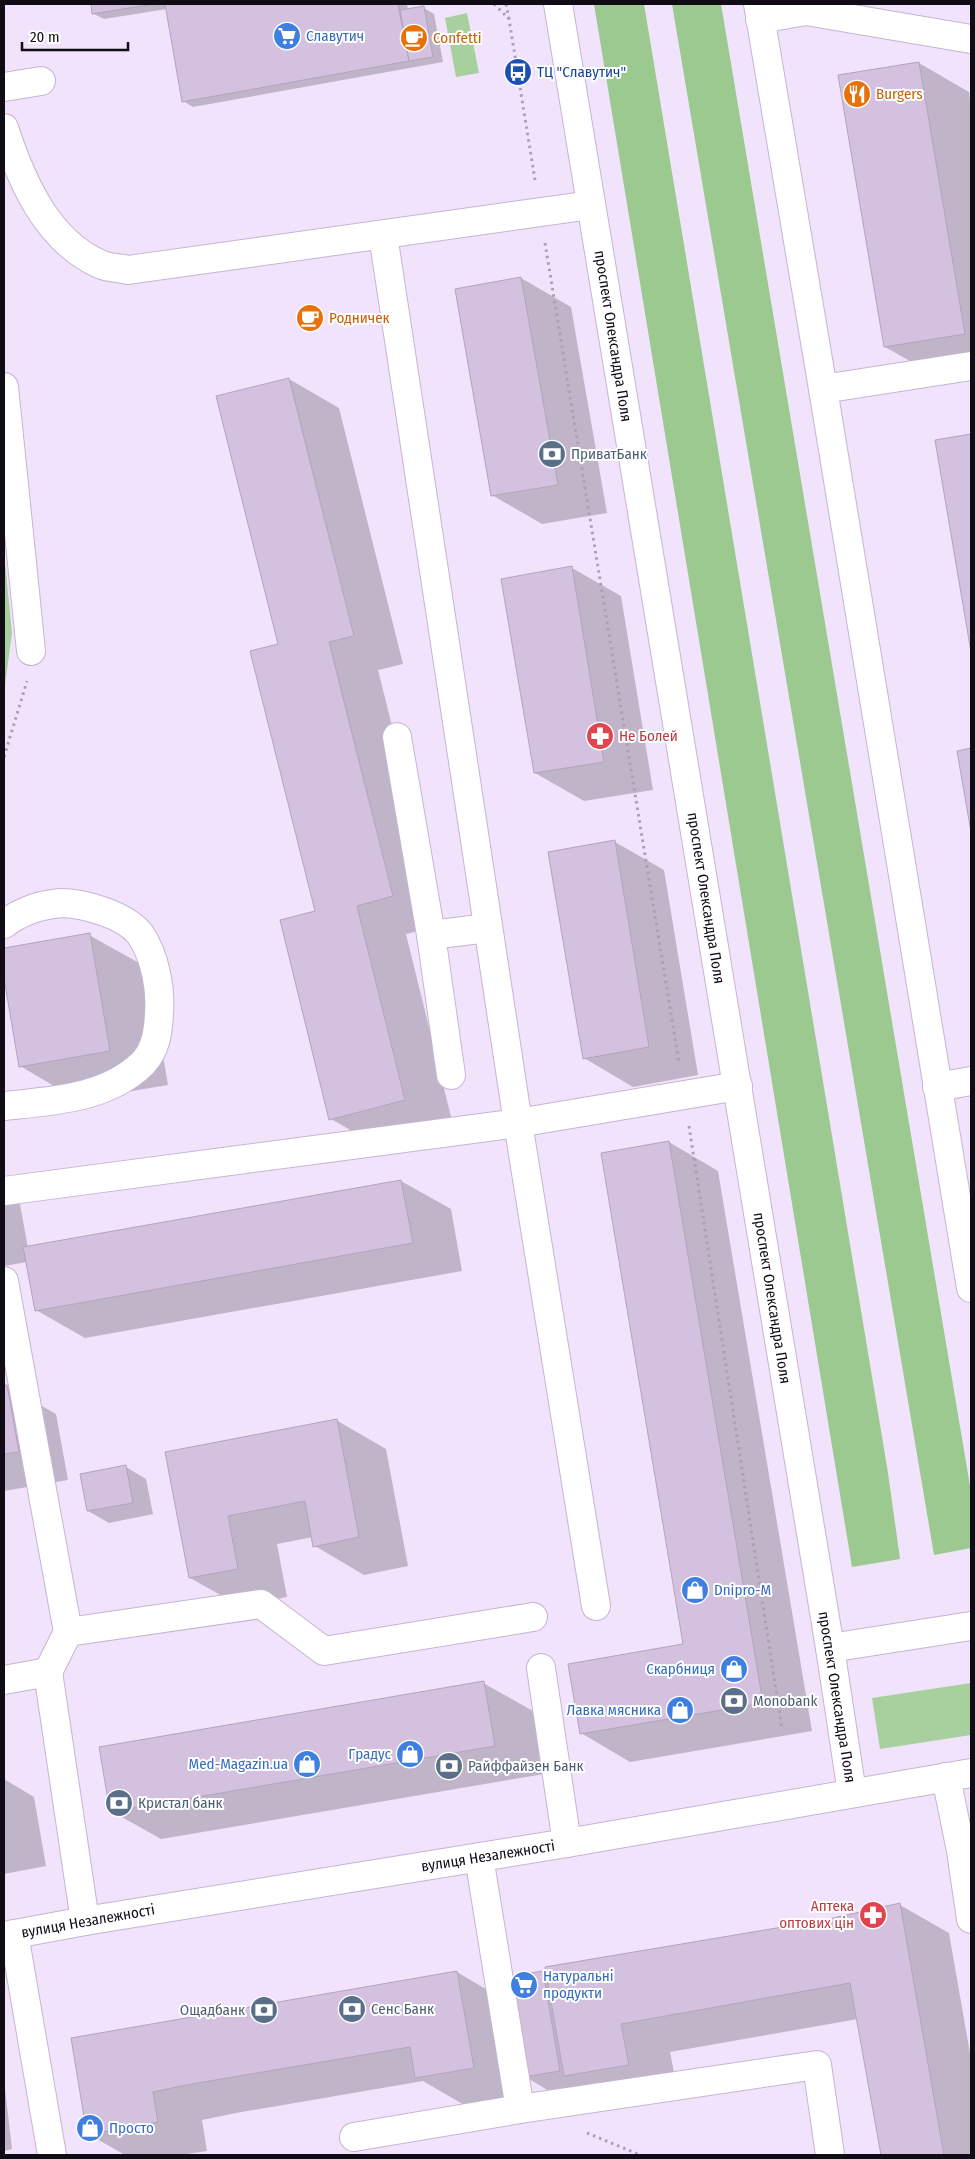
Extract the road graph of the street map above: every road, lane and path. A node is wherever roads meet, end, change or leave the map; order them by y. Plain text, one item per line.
1 (494, 4) edge
2 (506, 4) edge
3 (558, 4) edge
4 (759, 11) edge
5 (509, 19) junction
6 (971, 39) edge
7 (41, 81) dead end
8 (4, 87) edge
9 (5, 140) edge
10 (591, 205) junction
11 (540, 213) junction
12 (383, 235) junction
13 (971, 366) edge
14 (4, 387) edge
15 (823, 389) junction
16 (31, 651) joint
17 (397, 737) dead end
18 (4, 757) edge
19 (4, 924) edge
20 (488, 928) junction
21 (431, 935) junction
22 (451, 1075) dead end
23 (971, 1081) edge
24 (738, 1086) junction
25 (937, 1087) junction
26 (684, 1095) junction
27 (4, 1106) edge
28 (518, 1123) junction
29 (4, 1191) edge
30 (4, 1281) edge
31 (971, 1288) edge
32 (8, 1330) edge
33 (596, 1606) dead end
34 (533, 1617) dead end
35 (971, 1626) edge
36 (68, 1632) junction
37 (830, 1648) junction
38 (541, 1668) dead end
39 (48, 1672) junction
40 (4, 1680) edge
41 (782, 1729) dead end
42 (959, 1775) edge
43 (852, 1793) junction
44 (567, 1843) junction
45 (479, 1857) junction
46 (971, 1919) edge
47 (85, 1921) junction
48 (9, 1935) edge
49 (520, 2109) junction
50 (354, 2137) dead end
51 (52, 2155) edge
52 (830, 2155) edge

1 - 5 path
2 - 5 path
3 - 10 main road, проспект Олександра Поля
4 - 6 main road
4 - 15 main road
5 - 11 path
7 - 8 main road
9 - 12 main road
10 - 11 main road
10 - 24 main road, проспект Олександра Поля
11 - 12 main road
11 - 26 path
12 - 20 main road
13 - 15 main road
14 - 16 main road
15 - 25 main road
16 - 18 path
17 - 21 main road
19 - 27 main road
20 - 21 main road
20 - 28 main road
21 - 22 main road
23 - 25 main road
24 - 26 main road
24 - 37 main road, проспект Олександра Поля
25 - 31 main road
26 - 28 main road
26 - 41 path
28 - 29 main road
28 - 33 main road
30 - 32 main road
32 - 36 main road
34 - 36 main road
35 - 37 main road
36 - 39 main road
37 - 43 main road, проспект Олександра Поля
38 - 44 main road
39 - 40 main road
39 - 47 main road
42 - 43 main road, вулиця Незалежності
42 - 46 main road
43 - 44 main road, вулиця Незалежності
44 - 45 main road, вулиця Незалежності
45 - 47 main road, вулиця Незалежності
45 - 49 main road
47 - 48 main road, вулиця Незалежності
48 - 51 main road
49 - 50 main road
49 - 52 main road

